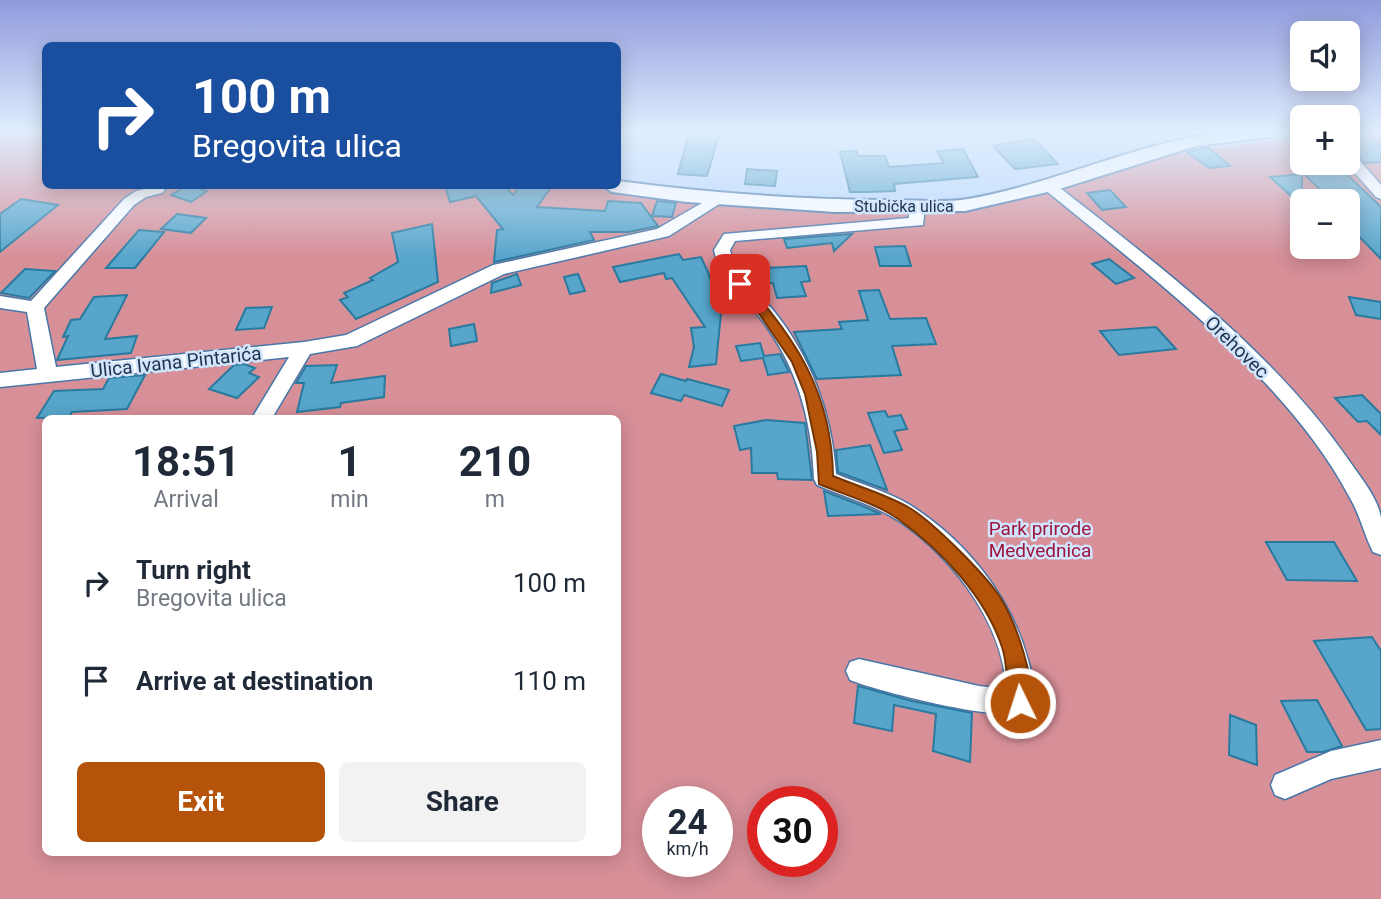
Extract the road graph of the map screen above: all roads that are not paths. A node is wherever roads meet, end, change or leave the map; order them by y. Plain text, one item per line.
1 (1088, 174) edge
2 (1364, 174) edge
3 (1049, 186) junction
4 (621, 187) edge
5 (157, 190) dead end
6 (1381, 194) edge
7 (719, 199) junction
8 (917, 207) junction
9 (0, 302) edge
10 (35, 307) junction
11 (304, 349) junction
12 (48, 376) junction
13 (0, 380) edge
14 (264, 415) edge
15 (1381, 545) edge
16 (859, 671) dead end
17 (1381, 754) edge
18 (1285, 785) dead end

1 - 3 main road, Stubička ulica
2 - 6 street
3 - 8 main road, Stubička ulica
3 - 15 street, Orehovec
4 - 7 main road, Stubička ulica
5 - 10 street
7 - 8 main road, Stubička ulica
7 - 11 street, Ulica Ivana Pintarića
8 - 16 street
9 - 10 street
10 - 12 street
11 - 12 street, Ulica Ivana Pintarića
11 - 14 street, Ulica Ivana Pintarića
12 - 13 street, Ulica Ivana Pintarića
17 - 18 street

